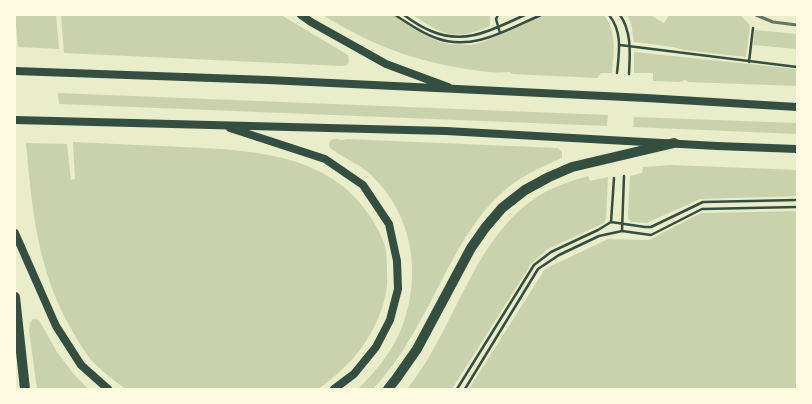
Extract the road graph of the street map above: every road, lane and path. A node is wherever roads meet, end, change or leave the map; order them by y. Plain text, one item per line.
1 (301, 15) edge
2 (395, 15) edge
3 (404, 15) edge
4 (498, 15) edge
5 (525, 15) edge
6 (541, 15) edge
7 (609, 15) edge
8 (620, 15) edge
9 (756, 15) edge
10 (797, 25) edge
11 (498, 27) junction
12 (500, 33) junction
13 (751, 44) dead end
14 (620, 45) junction
15 (630, 46) junction
16 (749, 62) junction
17 (797, 67) edge
18 (15, 71) edge
19 (617, 73) dead end
20 (629, 74) dead end
21 (456, 90) junction
22 (797, 107) edge
23 (15, 120) edge
24 (222, 126) junction
25 (674, 143) junction
26 (797, 149) edge
27 (624, 176) dead end
28 (614, 178) dead end
29 (797, 200) edge
30 (797, 207) edge
31 (611, 222) junction
32 (621, 224) junction
33 (622, 231) junction
34 (15, 233) edge
35 (15, 298) edge
36 (25, 389) edge
37 (108, 389) edge
38 (334, 389) edge
39 (388, 389) edge
40 (457, 389) edge
41 (465, 389) edge

1 - 21 main road
2 - 12 path
3 - 11 path
4 - 11 path
5 - 11 path
6 - 12 path
7 - 14 path
8 - 15 path
9 - 10 lane
11 - 12 path
13 - 16 path
14 - 15 path
14 - 19 path
15 - 16 path
15 - 20 path
16 - 17 path
18 - 21 main road
21 - 22 main road
23 - 24 main road
24 - 25 main road
24 - 38 main road
25 - 26 main road
25 - 39 main road
27 - 32 path
28 - 31 path
29 - 32 path
30 - 33 path
31 - 32 path
31 - 40 path
32 - 33 path
33 - 41 path
34 - 37 main road
35 - 36 main road

